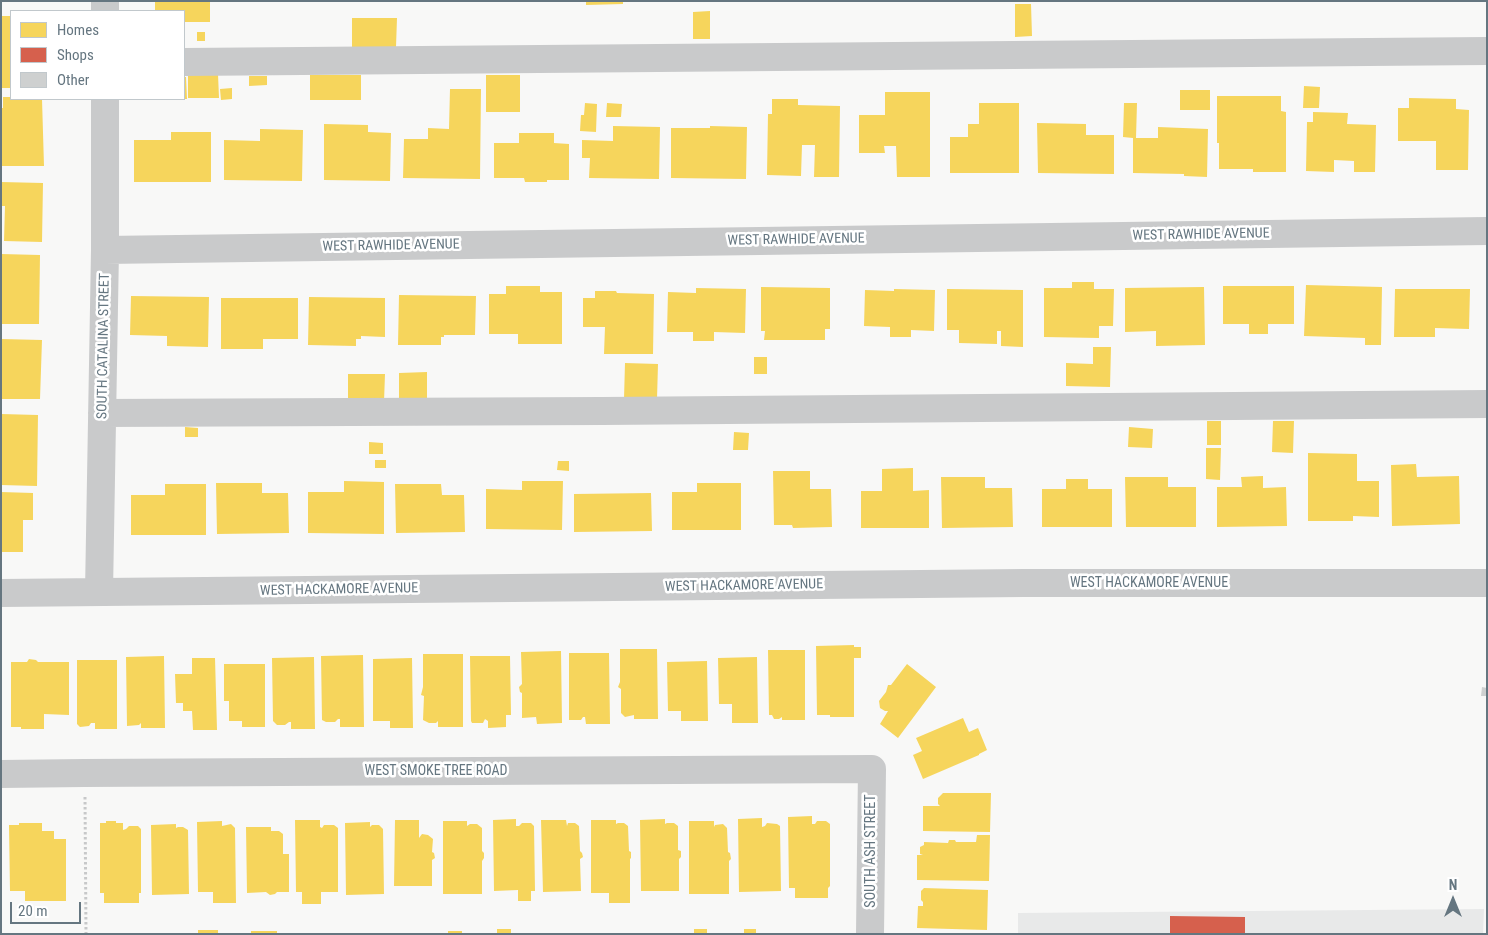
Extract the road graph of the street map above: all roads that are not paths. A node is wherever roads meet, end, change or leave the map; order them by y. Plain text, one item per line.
1 (1487, 51) edge
2 (185, 62) edge
3 (105, 100) edge
4 (1487, 231) edge
5 (105, 250) junction
6 (1487, 404) edge
7 (102, 413) junction
8 (1487, 583) edge
9 (99, 592) junction
10 (1, 593) edge
11 (872, 769) joint
12 (1, 774) edge
13 (870, 934) edge

1 - 2 street
3 - 5 street, SOUTH CATALINA STREET
4 - 5 street, WEST RAWHIDE AVENUE
5 - 7 street, SOUTH CATALINA STREET
6 - 7 street
7 - 9 street, SOUTH CATALINA STREET
8 - 9 street, WEST HACKAMORE AVENUE
9 - 10 street, WEST HACKAMORE AVENUE
11 - 12 street, WEST SMOKE TREE ROAD
11 - 13 street, SOUTH ASH STREET

